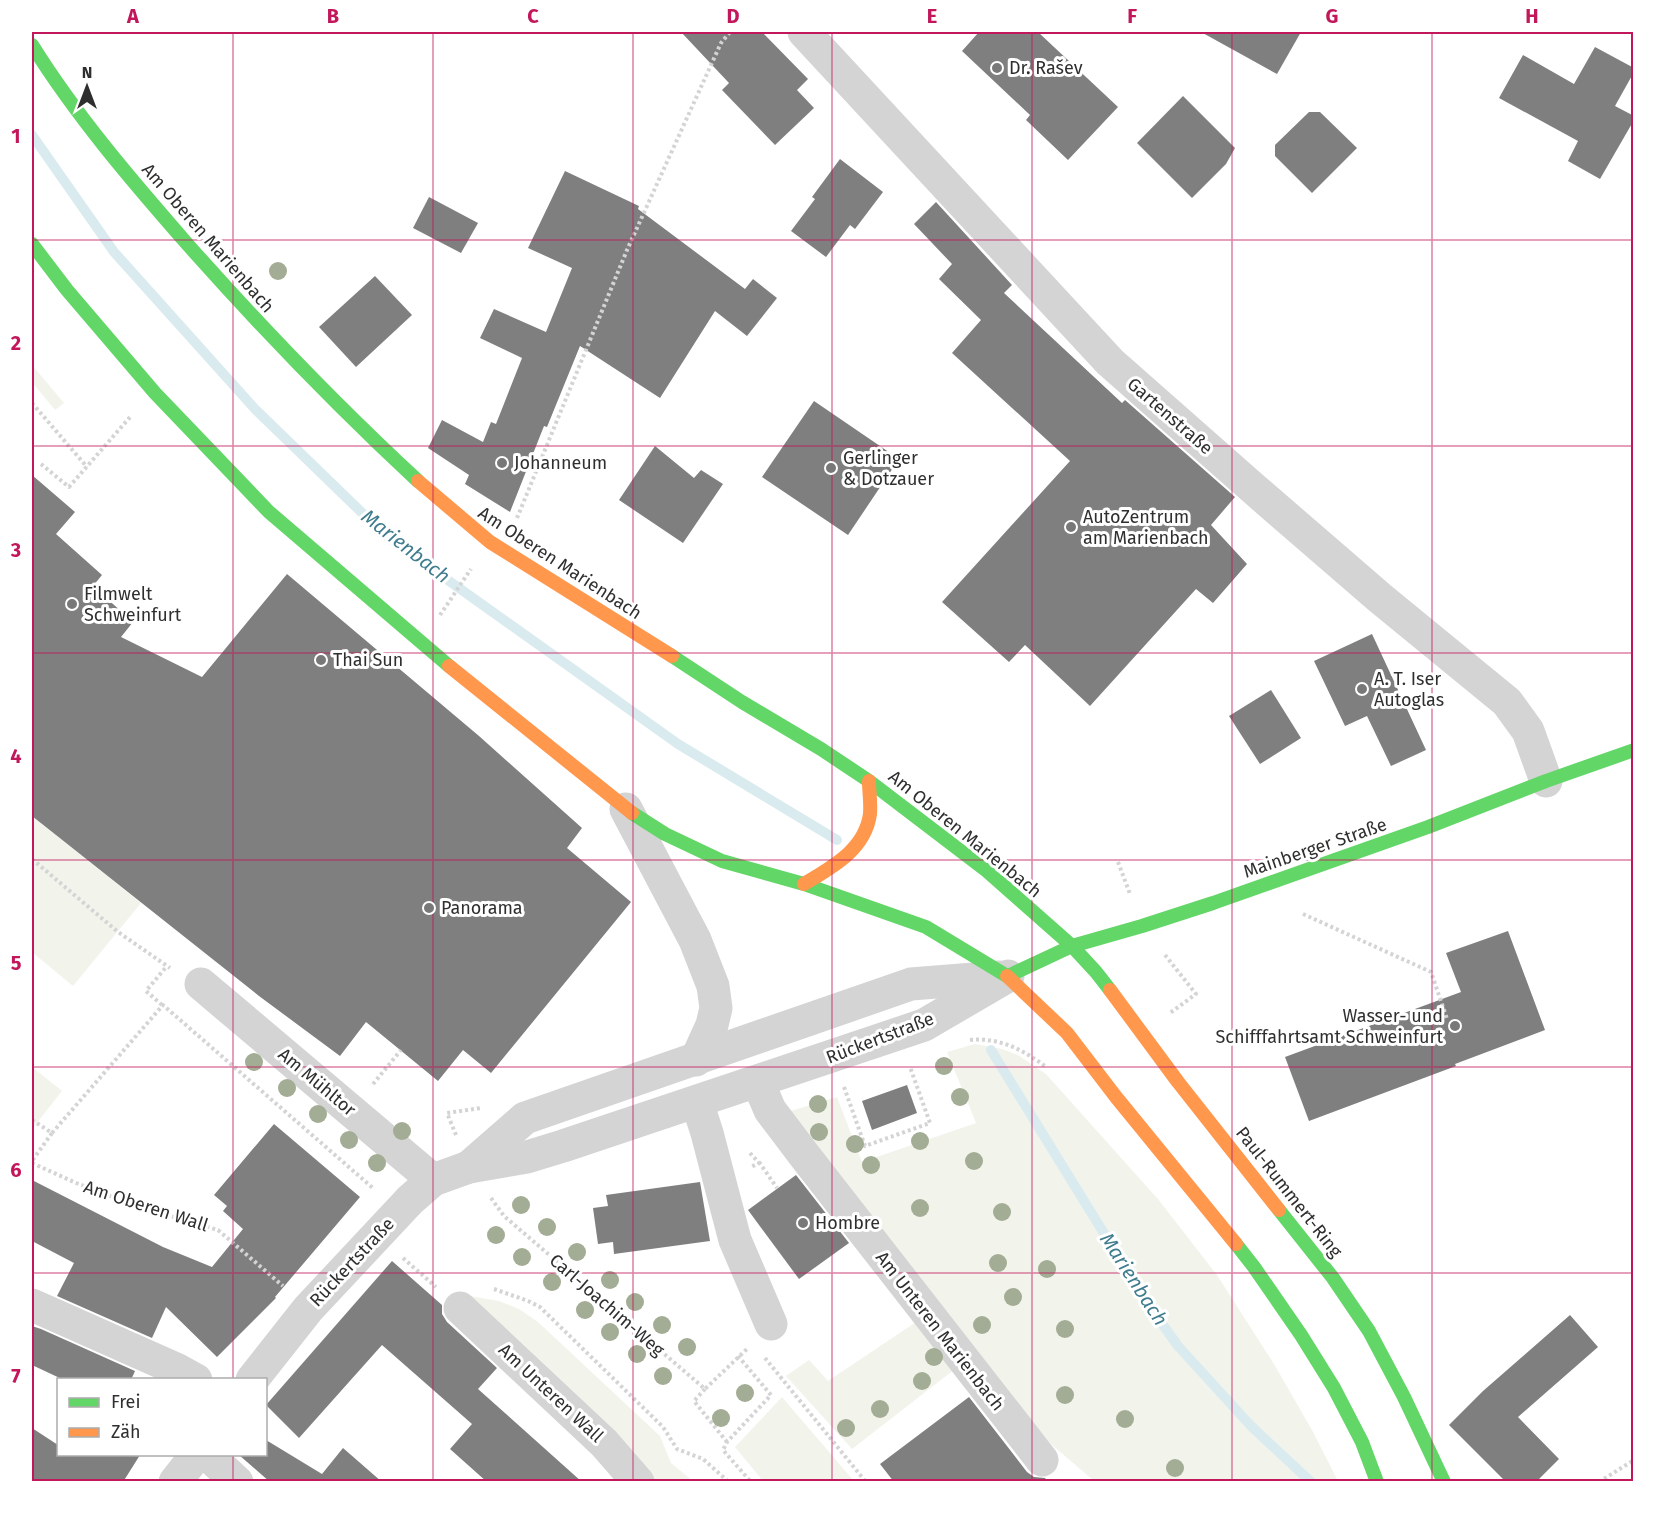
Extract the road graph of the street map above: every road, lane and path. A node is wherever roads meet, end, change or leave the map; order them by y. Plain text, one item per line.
1 (730, 32) edge
2 (804, 32) edge
3 (32, 45) edge
4 (32, 244) edge
5 (32, 403) edge
6 (135, 411) dead end
7 (41, 464) dead end
8 (87, 467) junction
9 (490, 542) junction
10 (472, 567) dead end
11 (439, 615) dead end
12 (1634, 750) edge
13 (869, 781) junction
14 (1546, 781) junction
15 (626, 809) junction
16 (32, 859) edge
17 (37, 864) junction
18 (32, 868) edge
19 (804, 884) junction
20 (1303, 914) dead end
21 (1072, 946) junction
22 (167, 966) junction
23 (1008, 976) junction
24 (201, 984) joint
25 (163, 1005) junction
26 (1447, 1019) dead end
27 (964, 1041) dead end
28 (401, 1050) dead end
29 (908, 1059) dead end
30 (696, 1060) junction
31 (1051, 1071) dead end
32 (758, 1082) junction
33 (843, 1083) dead end
34 (697, 1102) junction
35 (351, 1110) junction
36 (32, 1120) edge
37 (52, 1133) junction
38 (32, 1162) edge
39 (469, 1167) junction
40 (433, 1179) junction
41 (399, 1212) junction
42 (400, 1255) dead end
43 (280, 1284) dead end
44 (485, 1286) dead end
45 (449, 1299) joint
46 (32, 1305) edge
47 (762, 1334) junction
48 (738, 1356) junction
49 (192, 1378) edge
50 (254, 1378) edge
51 (705, 1389) junction
52 (727, 1442) junction
53 (196, 1456) edge
54 (208, 1456) edge
55 (1042, 1460) dead end
56 (1634, 1460) edge
57 (175, 1482) edge
58 (237, 1482) edge
59 (638, 1482) edge
60 (729, 1482) edge
61 (752, 1482) edge
62 (866, 1482) edge
63 (1377, 1482) edge
64 (1444, 1482) edge
65 (1599, 1482) edge

1 - 9 path
2 - 14 street, Gartenstraße
3 - 9 main road, Am Oberen Marienbach
4 - 15 main road
5 - 8 path
6 - 8 path
7 - 8 path
9 - 13 main road, Am Oberen Marienbach
10 - 11 path
12 - 14 main road, Mainberger Straße
13 - 19 main road
13 - 21 main road, Am Oberen Marienbach
14 - 21 main road, Mainberger Straße
15 - 19 main road
15 - 30 street
16 - 17 path
17 - 18 path
17 - 22 path
19 - 23 main road
20 - 26 path
21 - 23 main road, Mainberger Straße
21 - 64 main road, Paul-Rummert-Ring
22 - 24 path
22 - 25 path
23 - 30 street, Rückertstraße
23 - 32 street, Rückertstraße
23 - 63 main road
24 - 35 street, Am Mühltor
25 - 37 path
25 - 41 path
27 - 31 path
28 - 35 path
29 - 33 path
30 - 39 street, Rückertstraße
32 - 34 street, Rückertstraße
32 - 55 street, Am Unteren Marienbach
34 - 39 street, Rückertstraße
34 - 47 street
35 - 40 street, Am Mühltor
36 - 37 path
37 - 38 path
38 - 43 path, Am Oberen Wall
39 - 40 street, Rückertstraße
39 - 51 path, Carl-Joachim-Weg
40 - 41 street, Rückertstraße
41 - 50 street, Rückertstraße
42 - 45 path
44 - 60 path
45 - 59 street, Am Unteren Wall
46 - 49 street
47 - 48 path
47 - 62 path
48 - 51 path
48 - 52 path
51 - 52 path
52 - 61 path
53 - 57 street
54 - 58 street
56 - 65 path

